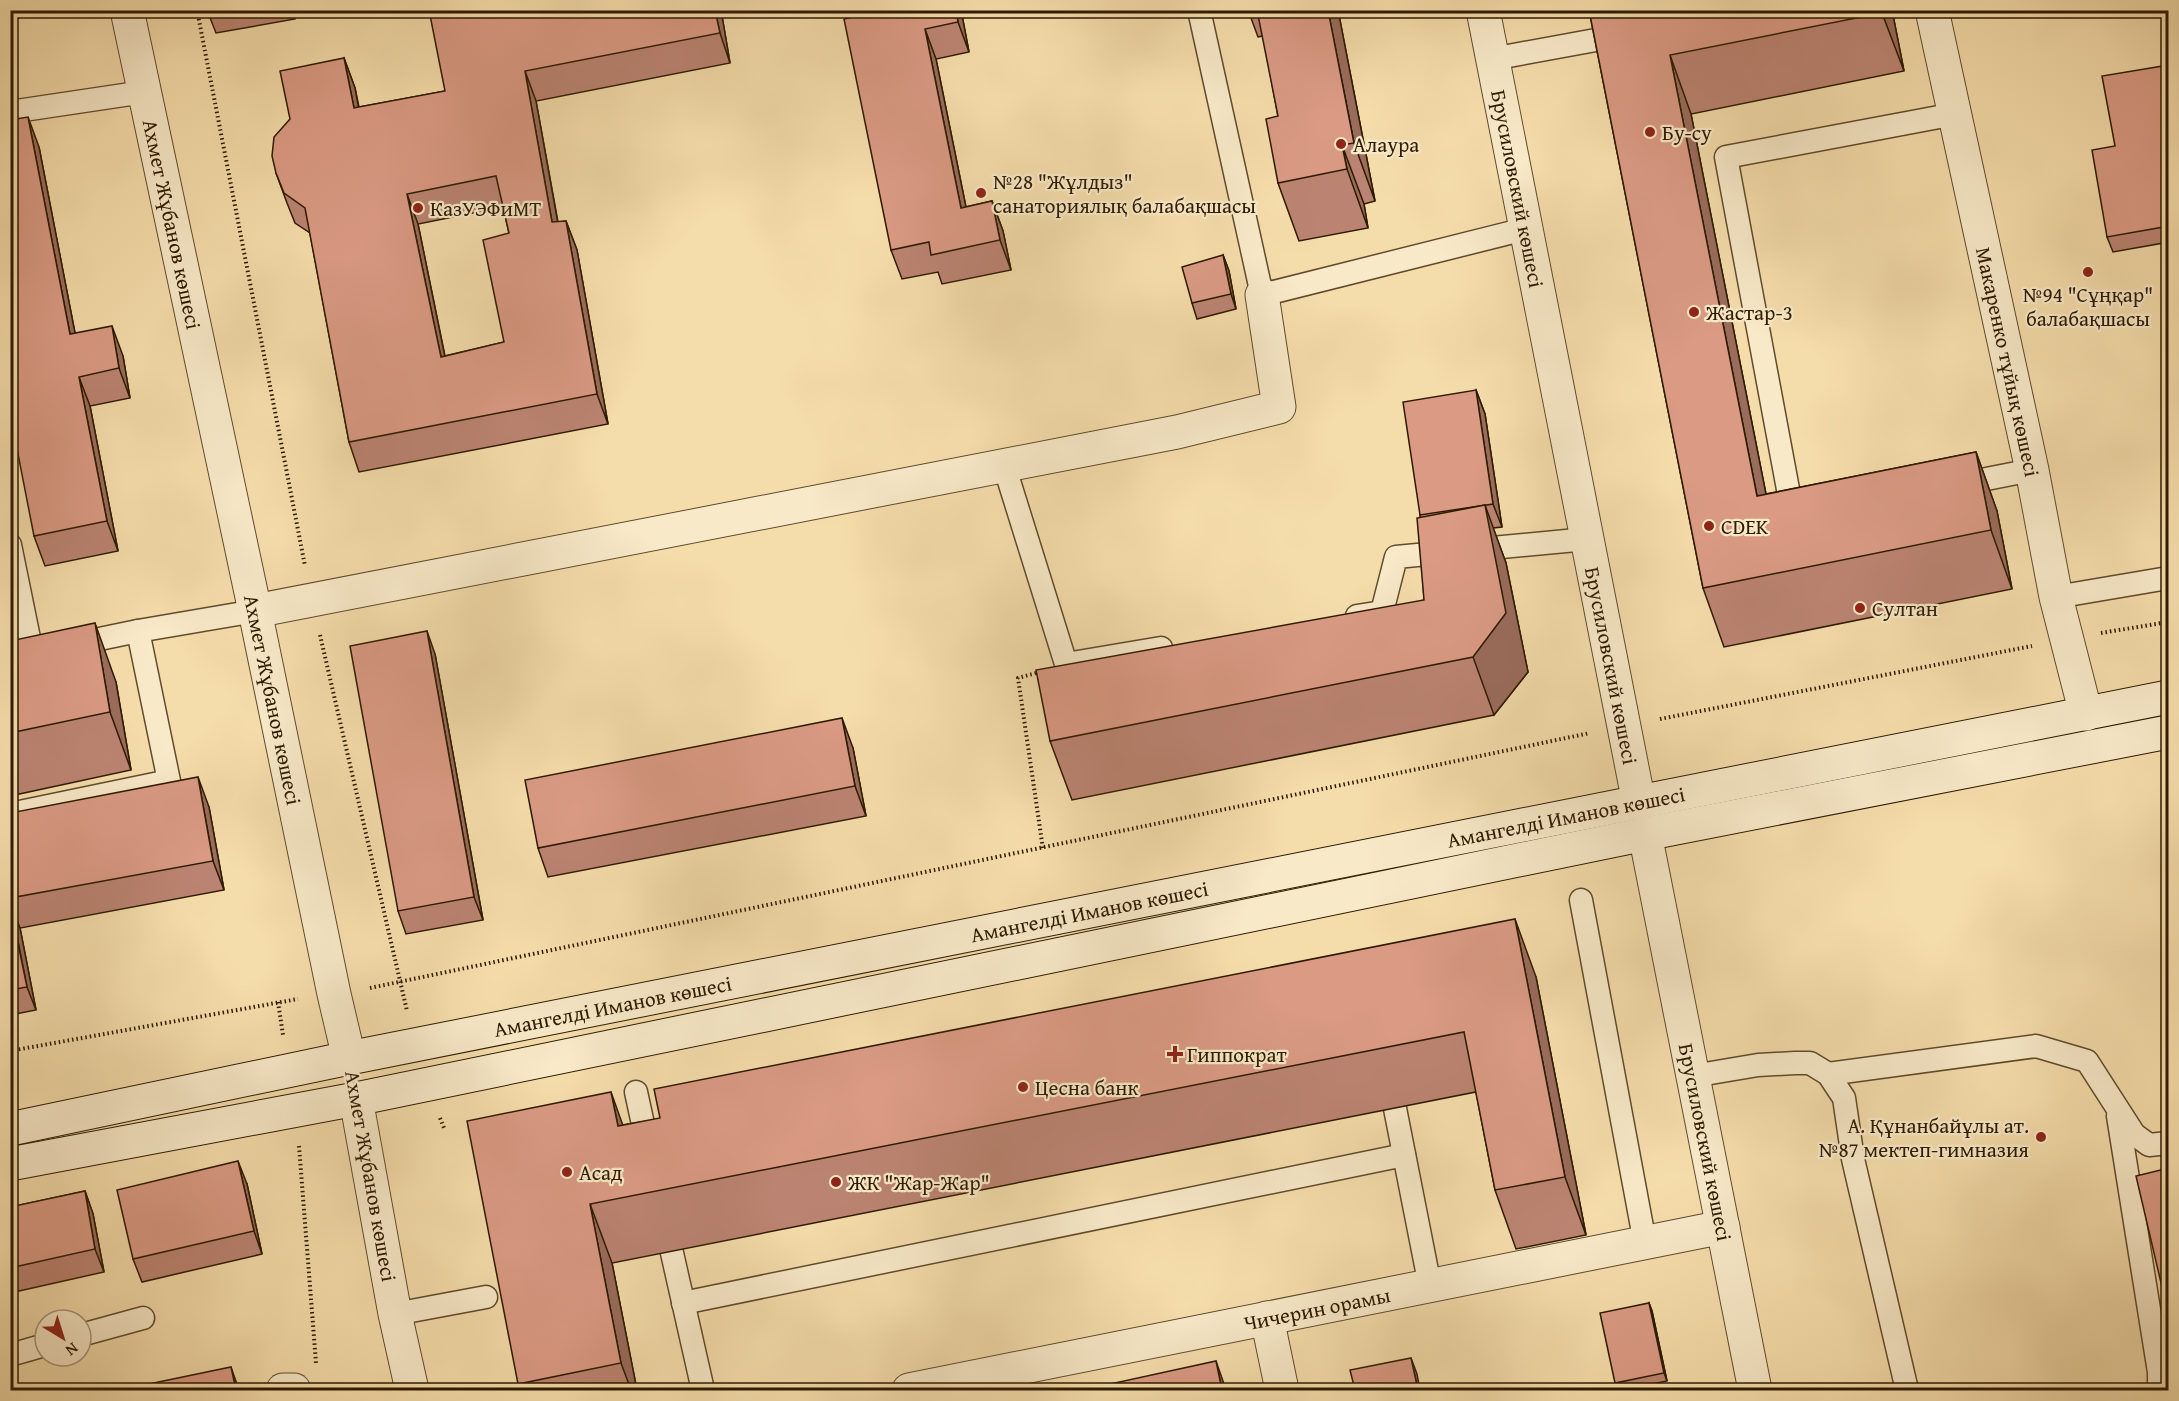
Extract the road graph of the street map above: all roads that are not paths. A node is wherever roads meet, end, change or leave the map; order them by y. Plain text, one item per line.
1 (127, 10) edge
2 (1199, 10) edge
3 (1483, 10) edge
4 (1932, 10) edge
5 (1640, 32) edge
6 (1492, 59) junction
7 (144, 92) junction
8 (10, 112) edge
9 (1955, 114) junction
10 (1525, 229) junction
11 (1262, 295) junction
12 (1005, 465) junction
13 (2032, 470) junction
14 (1941, 488) edge
15 (1816, 511) edge
16 (1587, 539) junction
17 (10, 545) edge
18 (2169, 579) edge
19 (2056, 597) junction
20 (255, 611) junction
21 (1335, 620) edge
22 (138, 631) junction
23 (1183, 645) edge
24 (21, 655) edge
25 (2169, 697) edge
26 (2086, 714) junction
27 (2169, 732) edge
28 (10, 814) edge
29 (1642, 819) junction
30 (1581, 900) dead end
31 (349, 1058) junction
32 (1385, 1062) edge
33 (1828, 1074) junction
34 (1694, 1076) junction
35 (636, 1092) dead end
36 (357, 1099) junction
37 (2116, 1105) junction
38 (10, 1129) edge
39 (2169, 1143) edge
40 (1404, 1155) junction
41 (10, 1164) edge
42 (653, 1170) edge
43 (661, 1203) edge
44 (1723, 1227) junction
45 (1645, 1243) junction
46 (1430, 1286) junction
47 (486, 1297) edge
48 (684, 1304) junction
49 (395, 1314) junction
50 (143, 1318) dead end
51 (1267, 1318) junction
52 (93, 1332) edge
53 (33, 1348) edge
54 (10, 1355) edge
55 (283, 1390) edge
56 (294, 1390) edge
57 (412, 1390) edge
58 (703, 1390) edge
59 (909, 1390) edge
60 (1281, 1390) edge
61 (1755, 1390) edge
62 (1907, 1390) edge
63 (2159, 1390) edge

1 - 7 street, Ахмет Жұбанов көшесі
2 - 11 lane
3 - 6 street, Брусиловский көшесі
4 - 9 street, Макаренко тұйық көшесі
5 - 6 lane
6 - 10 street, Брусиловский көшесі
7 - 8 lane
7 - 20 street, Ахмет Жұбанов көшесі
9 - 13 street, Макаренко тұйық көшесі
9 - 15 lane
10 - 11 lane
10 - 16 street, Брусиловский көшесі
11 - 12 street
12 - 20 street
12 - 23 lane
13 - 14 lane
13 - 19 street, Макаренко тұйық көшесі
16 - 21 lane
16 - 29 street, Брусиловский көшесі
17 - 24 lane
18 - 19 lane
19 - 26 street, Макаренко тұйық көшесі
20 - 22 lane
20 - 31 street, Ахмет Жұбанов көшесі
22 - 24 lane
22 - 28 lane
25 - 26 street, Амангелді Иманов көшесі
26 - 29 street, Амангелді Иманов көшесі
27 - 29 street, Амангелді Иманов көшесі
29 - 31 street, Амангелді Иманов көшесі
29 - 34 street, Брусиловский көшесі
29 - 36 street, Амангелді Иманов көшесі
30 - 45 lane
31 - 36 street, Ахмет Жұбанов көшесі
31 - 38 street, Амангелді Иманов көшесі
32 - 40 lane
33 - 34 lane
33 - 37 lane
33 - 62 lane
34 - 44 street, Брусиловский көшесі
35 - 42 lane
36 - 41 street, Амангелді Иманов көшесі
36 - 49 street, Ахмет Жұбанов көшесі
37 - 39 lane
37 - 63 lane
40 - 46 lane
40 - 48 lane
43 - 48 lane
44 - 45 street, Чичерин орамы
44 - 61 street, Брусиловский көшесі
45 - 46 street, Чичерин орамы
46 - 51 street, Чичерин орамы
47 - 49 lane
48 - 58 lane
49 - 57 street, Ахмет Жұбанов көшесі
50 - 52 lane
51 - 59 street, Чичерин орамы
51 - 60 street
53 - 54 lane
55 - 56 street

